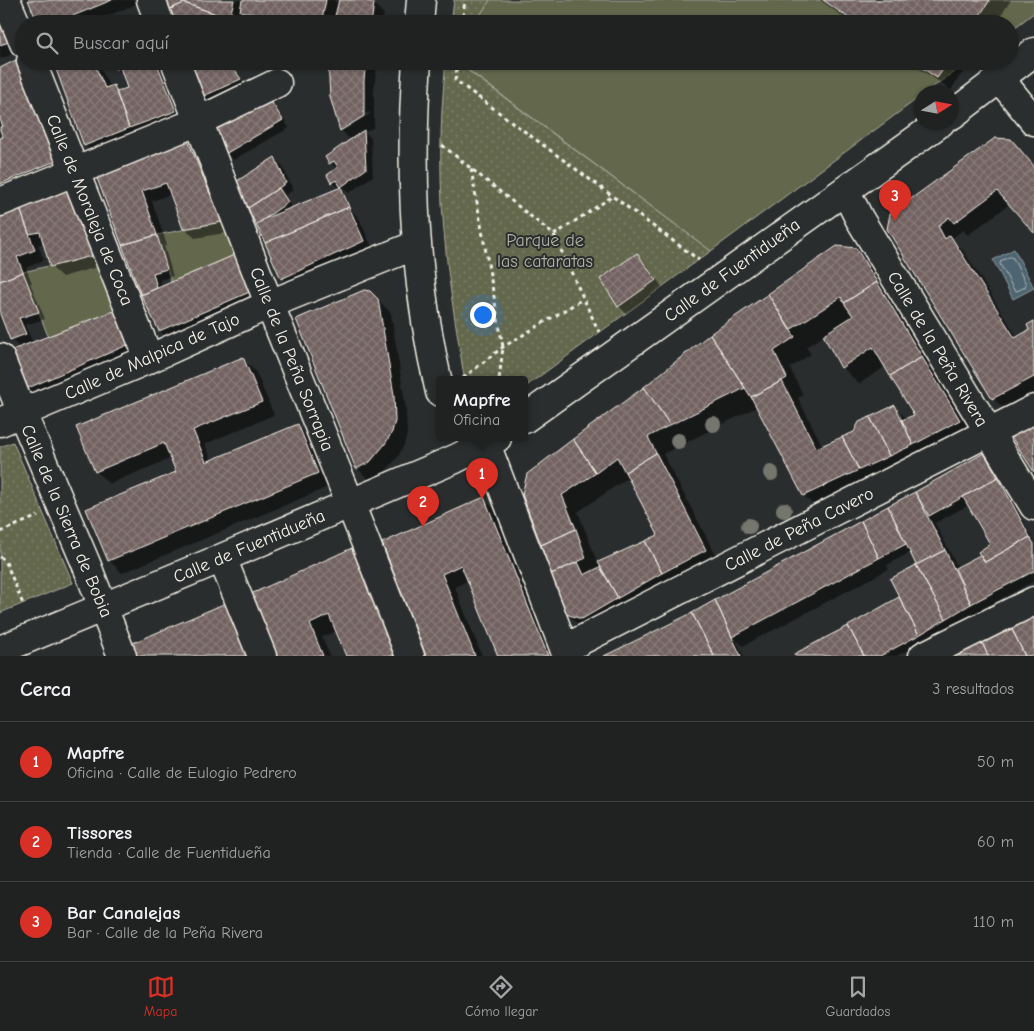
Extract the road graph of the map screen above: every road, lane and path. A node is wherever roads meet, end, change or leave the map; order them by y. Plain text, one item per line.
1 (6, 0) edge
2 (150, 0) edge
3 (421, 0) edge
4 (465, 0) edge
5 (156, 15) edge
6 (420, 15) edge
7 (463, 15) edge
8 (15, 22) edge
9 (1034, 52) edge
10 (1019, 63) edge
11 (35, 70) edge
12 (179, 70) edge
13 (417, 70) edge
14 (457, 70) edge
15 (1010, 70) edge
16 (1000, 78) junction
17 (277, 83) dead end
18 (959, 110) edge
19 (199, 121) junction
20 (1034, 121) edge
21 (930, 130) edge
22 (442, 144) dead end
23 (471, 168) junction
24 (75, 172) junction
25 (845, 190) junction
26 (613, 196) junction
27 (0, 202) edge
28 (554, 235) junction
29 (416, 245) junction
30 (699, 260) dead end
31 (583, 299) junction
32 (270, 304) junction
33 (599, 333) dead end
34 (502, 346) junction
35 (0, 358) edge
36 (149, 359) junction
37 (436, 376) edge
38 (465, 376) edge
39 (499, 376) edge
40 (1034, 408) edge
41 (528, 416) edge
42 (11, 417) edge
43 (988, 433) junction
44 (492, 441) edge
45 (453, 448) edge
46 (350, 503) junction
47 (1034, 506) edge
48 (43, 514) dead end
49 (0, 532) edge
50 (0, 557) edge
51 (222, 558) junction
52 (1034, 601) edge
53 (22, 604) dead end
54 (103, 607) junction
55 (0, 650) edge
56 (565, 653) edge
57 (122, 656) edge
58 (262, 656) edge
59 (410, 656) edge
60 (923, 656) edge

1 - 8 street
2 - 5 street
3 - 6 street
4 - 7 path
9 - 10 street
11 - 24 street, Calle de Moraleja de Coca
12 - 19 street, Calle de la Peña Sorrapia
13 - 29 street
14 - 26 path
15 - 16 street
16 - 18 street
16 - 20 street
17 - 19 street
19 - 24 street
19 - 32 street, Calle de la Peña Sorrapia
21 - 25 street, Calle de Fuentidueña
22 - 23 path
23 - 28 path
23 - 34 path
24 - 27 street
24 - 36 street, Calle de Moraleja de Coca
25 - 41 street, Calle de Fuentidueña
25 - 43 street, Calle de la Peña Rivera
26 - 28 path
26 - 30 path
28 - 31 path
29 - 32 street, Calle de Malpica de Tajo
29 - 37 street
31 - 33 path
31 - 34 path
32 - 36 street, Calle de Malpica de Tajo
32 - 46 street, Calle de la Peña Sorrapia
34 - 38 path
34 - 39 path
35 - 42 street, Calle de la Sierra de Bobia
36 - 42 street, Calle de Malpica de Tajo
40 - 43 street, Calle de Peña Cavero
42 - 54 street, Calle de la Sierra de Bobia
43 - 47 street, Calle de la Peña Rivera
43 - 56 street, Calle de Peña Cavero
44 - 45 street, Calle de Fuentidueña
44 - 56 street
45 - 46 street, Calle de Fuentidueña
46 - 51 street, Calle de Fuentidueña
46 - 59 street, Calle de la Peña Sorrapia
48 - 49 path
50 - 53 path
51 - 54 street, Calle de Fuentidueña
51 - 58 street
52 - 60 street
54 - 55 street, Calle de Fuentidueña
54 - 57 street, Calle de la Sierra de Bobia

